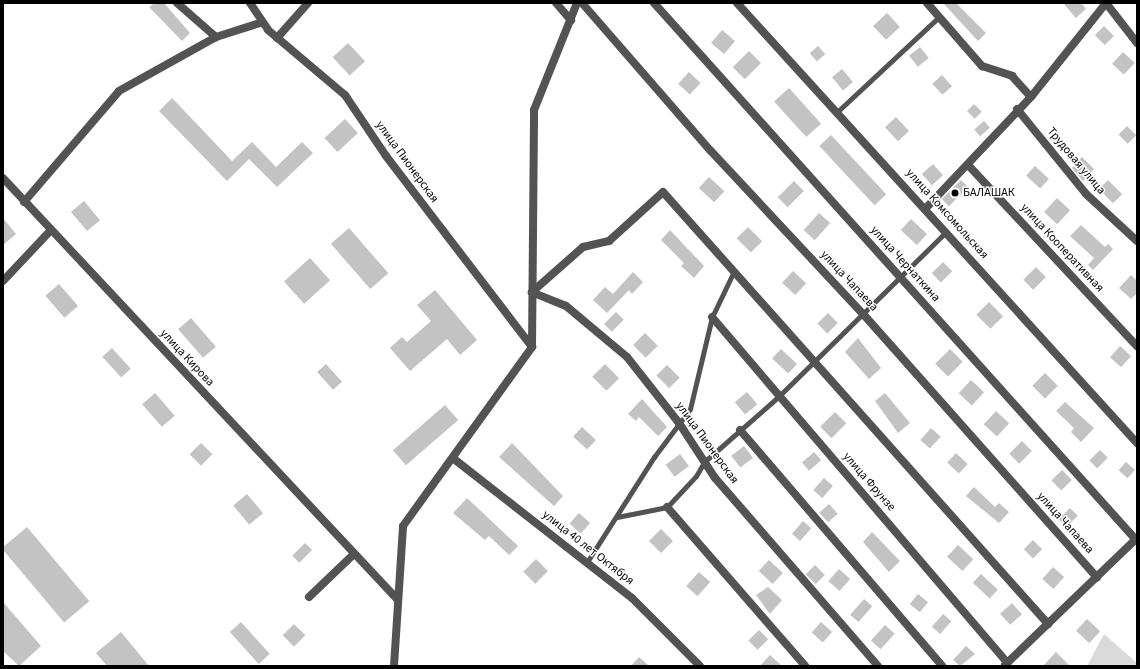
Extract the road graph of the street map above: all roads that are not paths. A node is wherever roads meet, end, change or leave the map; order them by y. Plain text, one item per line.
1 (177, 3) edge
2 (250, 3) edge
3 (308, 3) edge
4 (556, 3) edge
5 (578, 3) edge
6 (582, 3) edge
7 (654, 3) edge
8 (737, 3) edge
9 (927, 3) edge
10 (1106, 3) edge
11 (939, 17) junction
12 (571, 20) junction
13 (263, 22) junction
14 (216, 37) junction
15 (277, 38) junction
16 (1137, 43) edge
17 (1031, 97) junction
18 (1017, 109) junction
19 (837, 112) junction
20 (969, 166) junction
21 (3, 178) edge
22 (24, 202) junction
23 (926, 208) junction
24 (51, 230) junction
25 (947, 231) junction
26 (1137, 241) edge
27 (734, 271) junction
28 (898, 275) junction
29 (3, 281) edge
30 (532, 292) junction
31 (864, 315) junction
32 (712, 317) junction
33 (1137, 346) edge
34 (532, 347) junction
35 (814, 361) junction
36 (779, 396) junction
37 (679, 423) junction
38 (740, 430) junction
39 (1137, 443) edge
40 (454, 459) junction
41 (704, 462) junction
42 (667, 507) junction
43 (617, 517) junction
44 (1136, 539) edge
45 (354, 554) junction
46 (586, 562) junction
47 (1097, 576) junction
48 (309, 597) dead end
49 (396, 598) junction
50 (1048, 624) junction
51 (1006, 664) edge
52 (394, 666) edge
53 (700, 666) edge
54 (805, 666) edge
55 (878, 666) edge
56 (942, 666) edge

1 - 14 street
2 - 13 street, улица Пионерская
3 - 15 street
4 - 12 street
5 - 12 street
6 - 31 street, улица Чапаева
7 - 28 street, улица Чернаткина
8 - 19 street, улица Комсомольская
9 - 11 street
10 - 16 street
10 - 17 street
11 - 17 street
11 - 19 lane
12 - 30 street
13 - 14 street
13 - 15 street, улица Пионерская
14 - 22 street
15 - 34 street, улица Пионерская
17 - 18 street
18 - 20 street
18 - 26 street, Трудовая улица
19 - 23 street, улица Комсомольская
20 - 23 street
20 - 33 street, улица Кооперативная
21 - 22 street, улица Кирова
22 - 24 street, улица Кирова
23 - 25 street, улица Комсомольская
24 - 29 street
24 - 45 street, улица Кирова
25 - 28 lane
25 - 39 street, улица Комсомольская
27 - 30 street
27 - 32 lane
27 - 35 street
28 - 31 lane
28 - 44 street, улица Чернаткина
30 - 34 street
30 - 37 street, улица Пионерская
31 - 35 lane
31 - 47 street, улица Чапаева
32 - 36 street, улица Фрунзе
32 - 37 lane
34 - 40 street
35 - 36 lane
35 - 50 street
36 - 38 lane
36 - 51 street, улица Фрунзе
37 - 41 street, улица Пионерская
37 - 43 lane
38 - 41 lane
38 - 56 street
40 - 46 street, улица 40 лет Октября
40 - 49 street
41 - 42 lane
41 - 55 street, улица Пионерская
42 - 43 lane
42 - 54 street
43 - 46 lane
44 - 47 street
45 - 48 street
45 - 49 street, улица Кирова
46 - 53 street, улица 40 лет Октября
47 - 50 street
49 - 52 street
50 - 51 street

